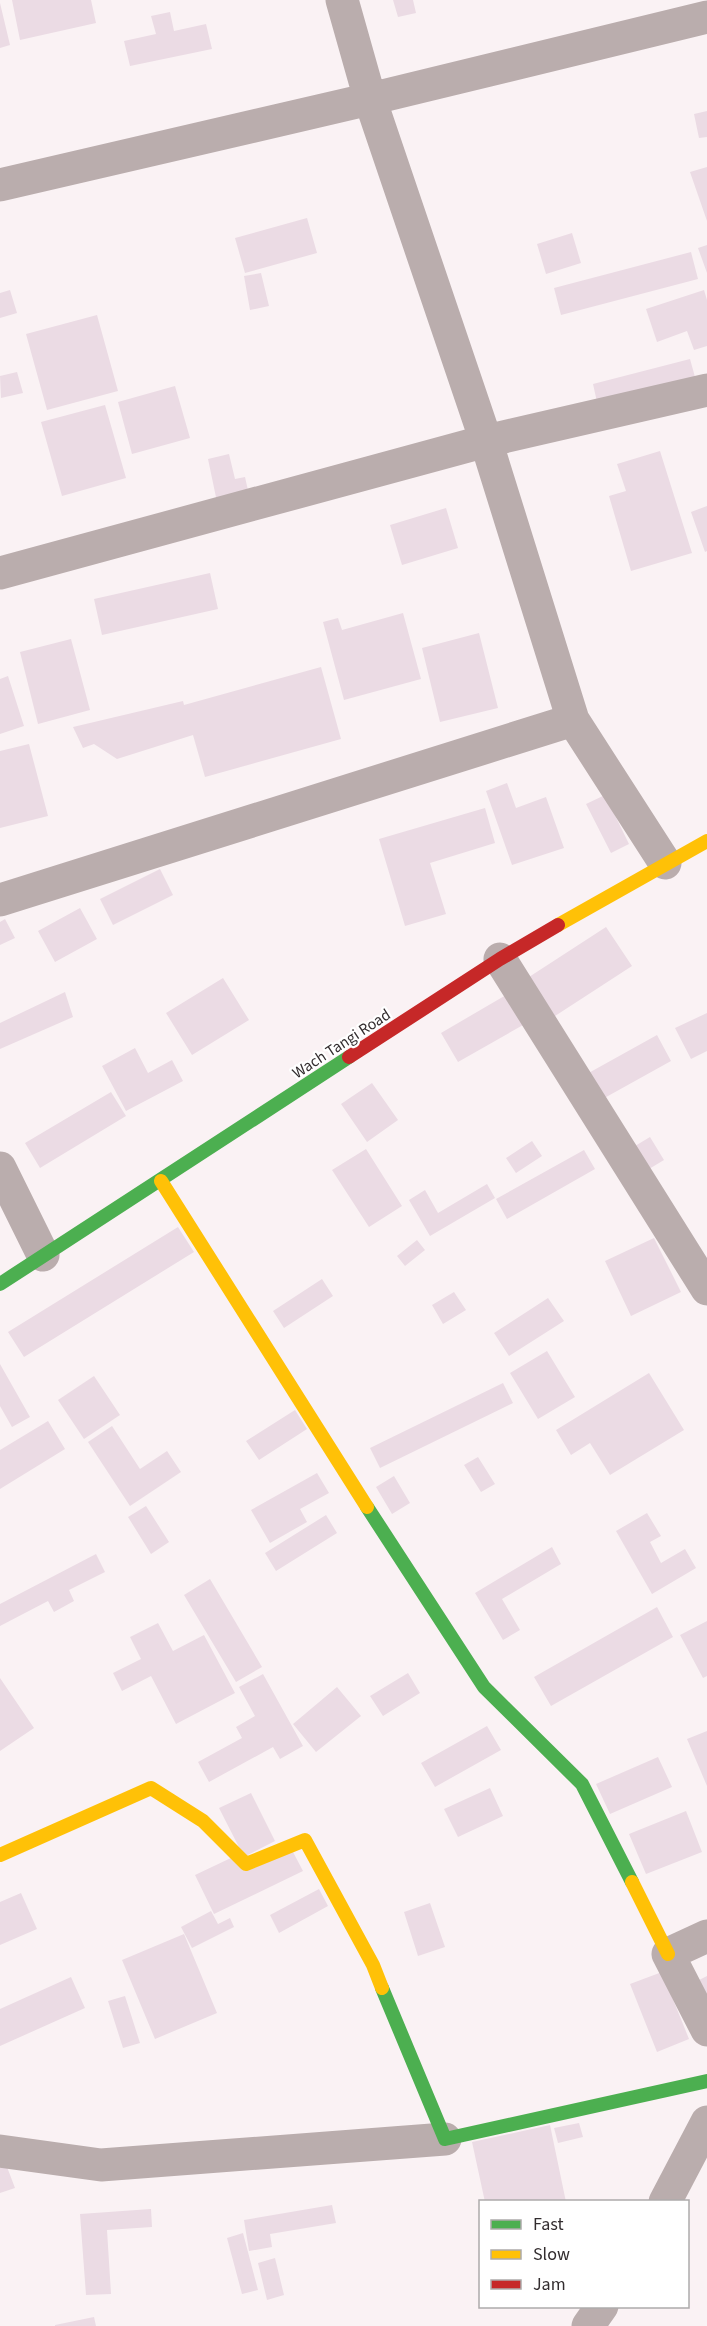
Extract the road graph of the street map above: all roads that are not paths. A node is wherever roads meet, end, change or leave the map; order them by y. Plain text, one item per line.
1 (342, 0) edge
2 (707, 17) edge
3 (370, 99) junction
4 (0, 185) edge
5 (707, 390) edge
6 (486, 441) junction
7 (0, 573) edge
8 (573, 720) junction
9 (707, 841) edge
10 (665, 863) junction
11 (0, 900) edge
12 (500, 959) junction
13 (0, 1168) edge
14 (161, 1181) junction
15 (43, 1255) junction
16 (0, 1284) edge
17 (707, 1289) edge
18 (0, 1855) edge
19 (707, 1936) edge
20 (668, 1954) junction
21 (707, 2030) edge
22 (707, 2081) edge
23 (707, 2122) edge
24 (445, 2139) junction
25 (0, 2151) edge
26 (666, 2200) edge
27 (601, 2308) edge
28 (588, 2326) edge

1 - 3 street
2 - 3 street
3 - 4 street
3 - 6 street
5 - 6 street
6 - 7 street
6 - 8 street
8 - 10 street
8 - 11 street
9 - 10 street, Wach Tangi Road
10 - 12 street, Wach Tangi Road
12 - 14 street, Wach Tangi Road
12 - 17 street
13 - 15 street
14 - 15 street, Wach Tangi Road
14 - 20 street
15 - 16 street, Wach Tangi Road
18 - 24 street
19 - 20 street
20 - 21 street
22 - 24 street
23 - 26 street
24 - 25 street
27 - 28 street

